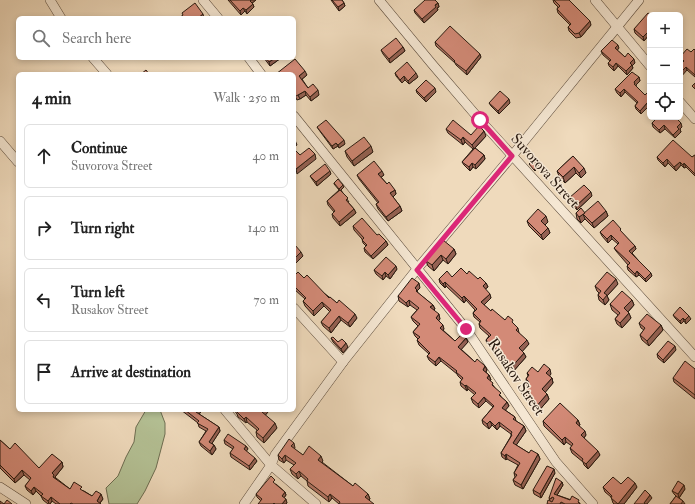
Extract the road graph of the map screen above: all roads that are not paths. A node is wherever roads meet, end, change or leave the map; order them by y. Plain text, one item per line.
1 (50, 0) edge
2 (203, 0) edge
3 (379, 0) edge
4 (595, 0) edge
5 (639, 0) edge
6 (61, 16) edge
7 (216, 16) edge
8 (617, 27) junction
9 (96, 60) edge
10 (250, 60) edge
11 (647, 62) edge
12 (105, 72) edge
13 (260, 72) edge
14 (683, 105) edge
15 (296, 119) edge
16 (695, 119) edge
17 (0, 140) edge
18 (512, 156) junction
19 (16, 160) edge
20 (417, 270) junction
21 (296, 310) edge
22 (695, 357) edge
23 (343, 362) junction
24 (226, 412) edge
25 (271, 465) junction
26 (0, 487) edge
27 (26, 504) edge
28 (244, 504) edge
29 (316, 504) edge
30 (593, 504) edge

1 - 6 street
2 - 7 street
3 - 18 street, Suvorova Street
4 - 8 street
5 - 8 street
8 - 11 street
8 - 18 street
9 - 12 street
10 - 13 street
14 - 16 street
15 - 20 street, Rusakov Street
17 - 19 street
18 - 20 street
18 - 22 street, Suvorova Street
20 - 23 street
20 - 30 street, Rusakov Street
21 - 23 street
23 - 25 street
24 - 25 street
25 - 28 street
25 - 29 street
26 - 27 street

